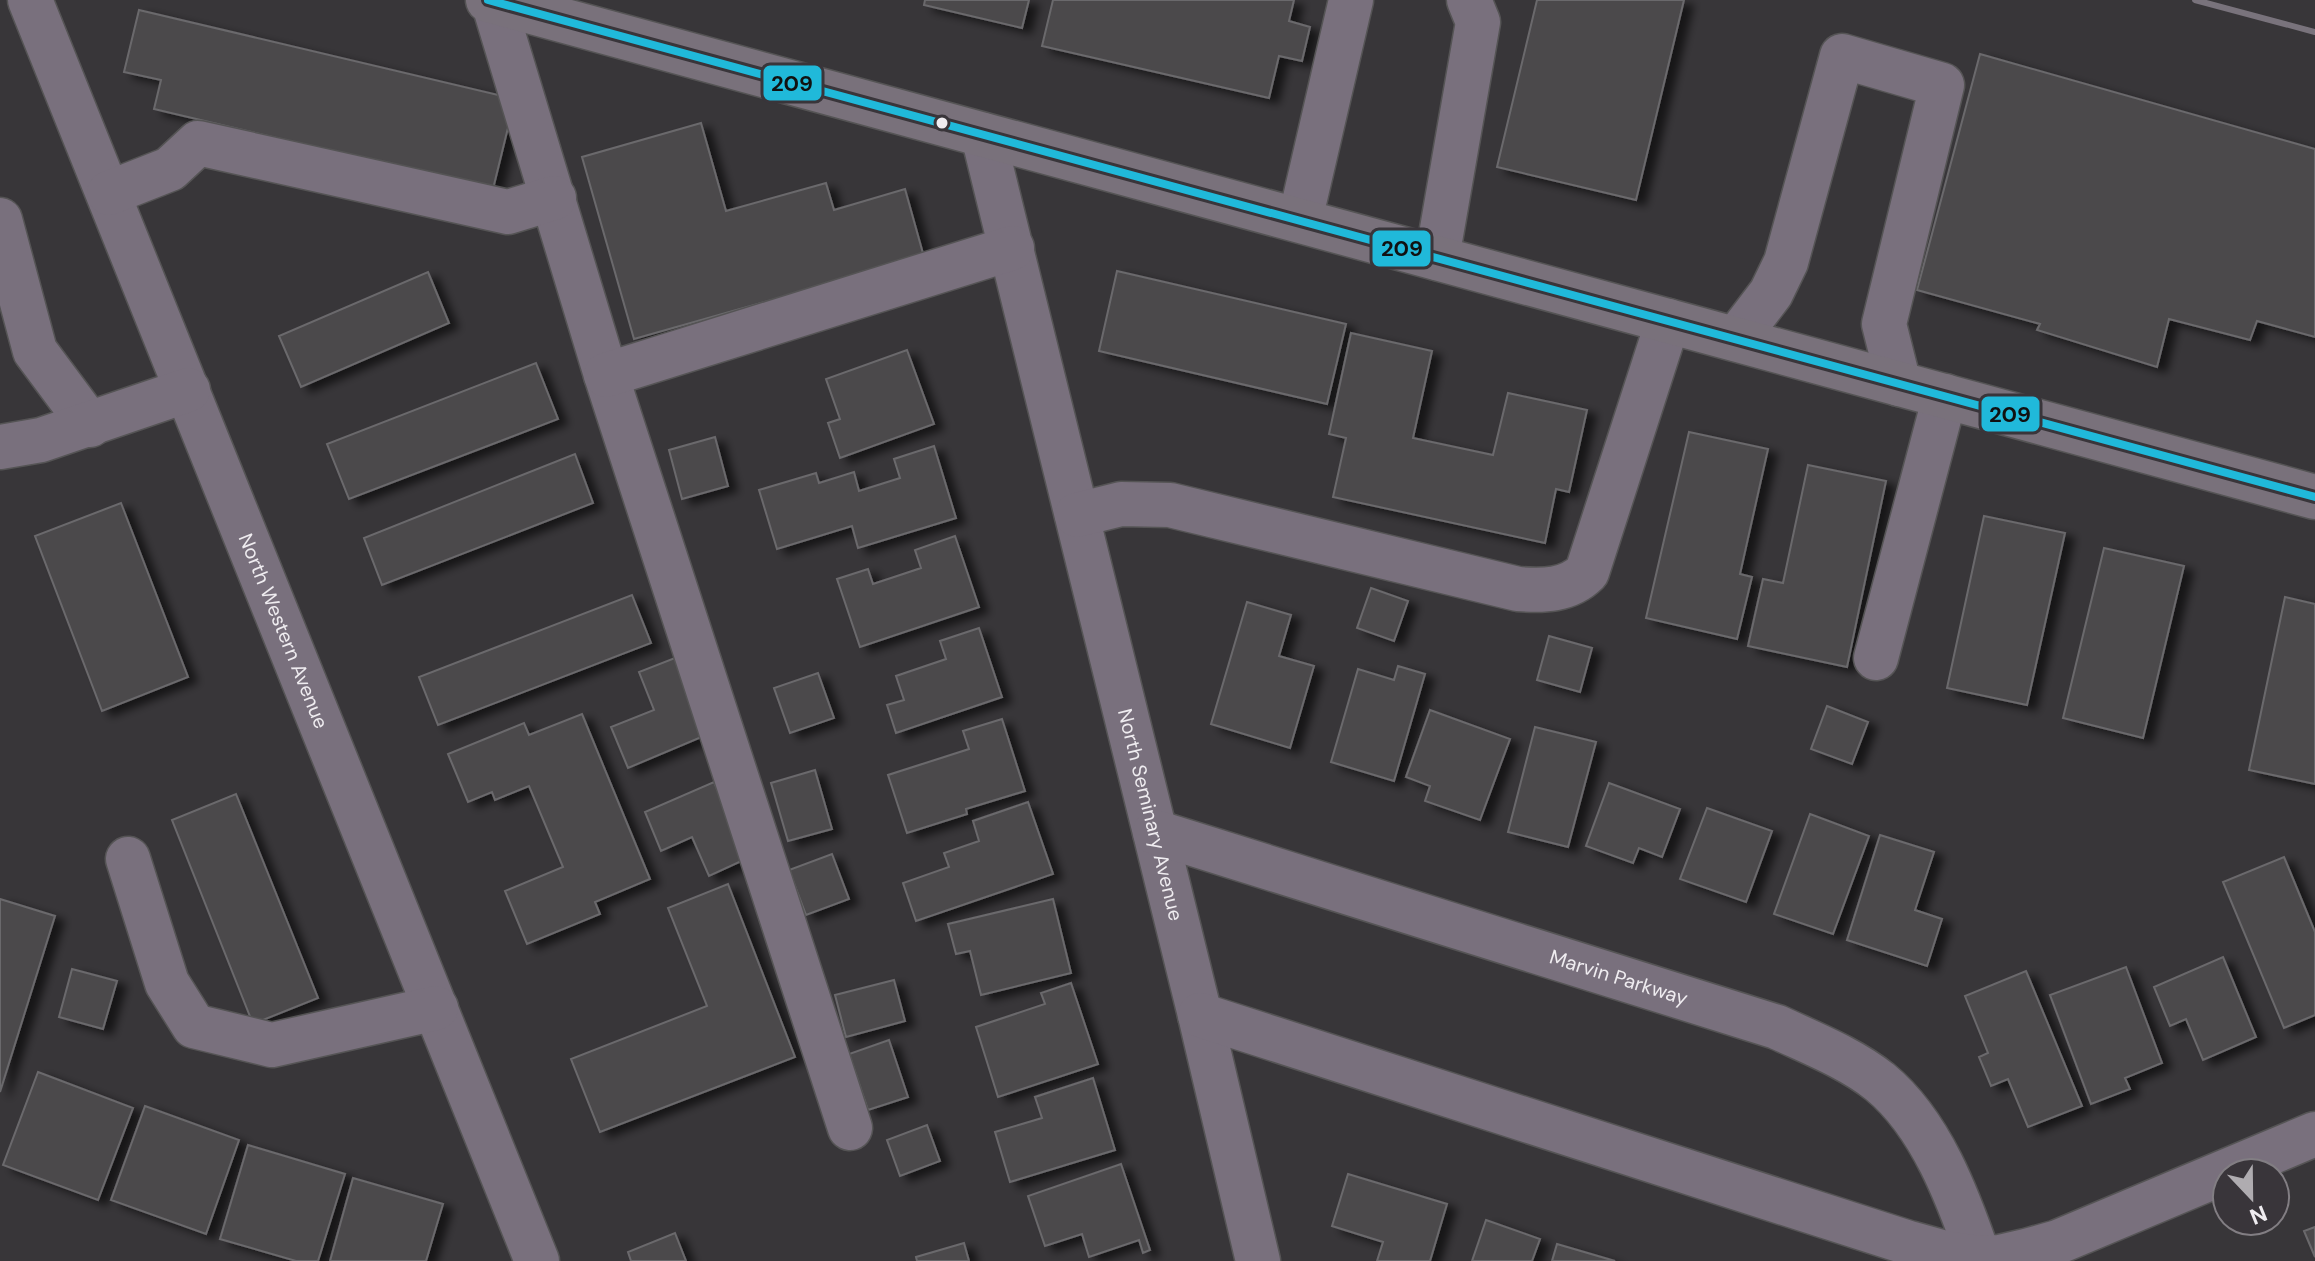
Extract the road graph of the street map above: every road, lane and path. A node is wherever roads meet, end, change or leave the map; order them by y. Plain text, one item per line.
1 (30, 0) edge
2 (1351, 0) edge
3 (1469, 0) edge
4 (491, 1) edge
5 (983, 135) junction
6 (109, 193) junction
7 (554, 198) junction
8 (0, 220) edge
9 (1300, 220) junction
10 (1012, 248) junction
11 (1437, 258) junction
12 (1668, 321) junction
13 (1736, 339) junction
14 (606, 375) junction
15 (1899, 384) junction
16 (188, 390) junction
17 (1945, 396) junction
18 (90, 425) junction
19 (0, 447) edge
20 (2315, 497) edge
21 (1077, 515) junction
22 (1876, 658) dead end
23 (1155, 832) junction
24 (128, 859) dead end
25 (436, 1008) junction
26 (1200, 1015) junction
27 (850, 1128) dead end
28 (2315, 1134) edge
29 (1979, 1258) junction
30 (537, 1261) edge
31 (1258, 1261) edge

1 - 6 street, North Western Avenue
2 - 9 street
3 - 11 street
4 - 5 main road
4 - 7 street
5 - 9 main road
5 - 10 street, North Seminary Avenue
6 - 7 street
6 - 16 street, North Western Avenue
7 - 14 street
8 - 18 street
9 - 11 main road
10 - 14 street
10 - 21 street, North Seminary Avenue
11 - 12 main road
12 - 13 main road
12 - 21 street
13 - 15 main road
13 - 15 street
14 - 27 street
15 - 17 main road
16 - 18 street
16 - 25 street, North Western Avenue
17 - 20 main road
17 - 22 street
18 - 19 street
21 - 23 street, North Seminary Avenue
23 - 26 street, North Seminary Avenue
23 - 29 street, Marvin Parkway
24 - 25 street
25 - 30 street, North Western Avenue
26 - 29 street
26 - 31 street, North Seminary Avenue
28 - 29 street

